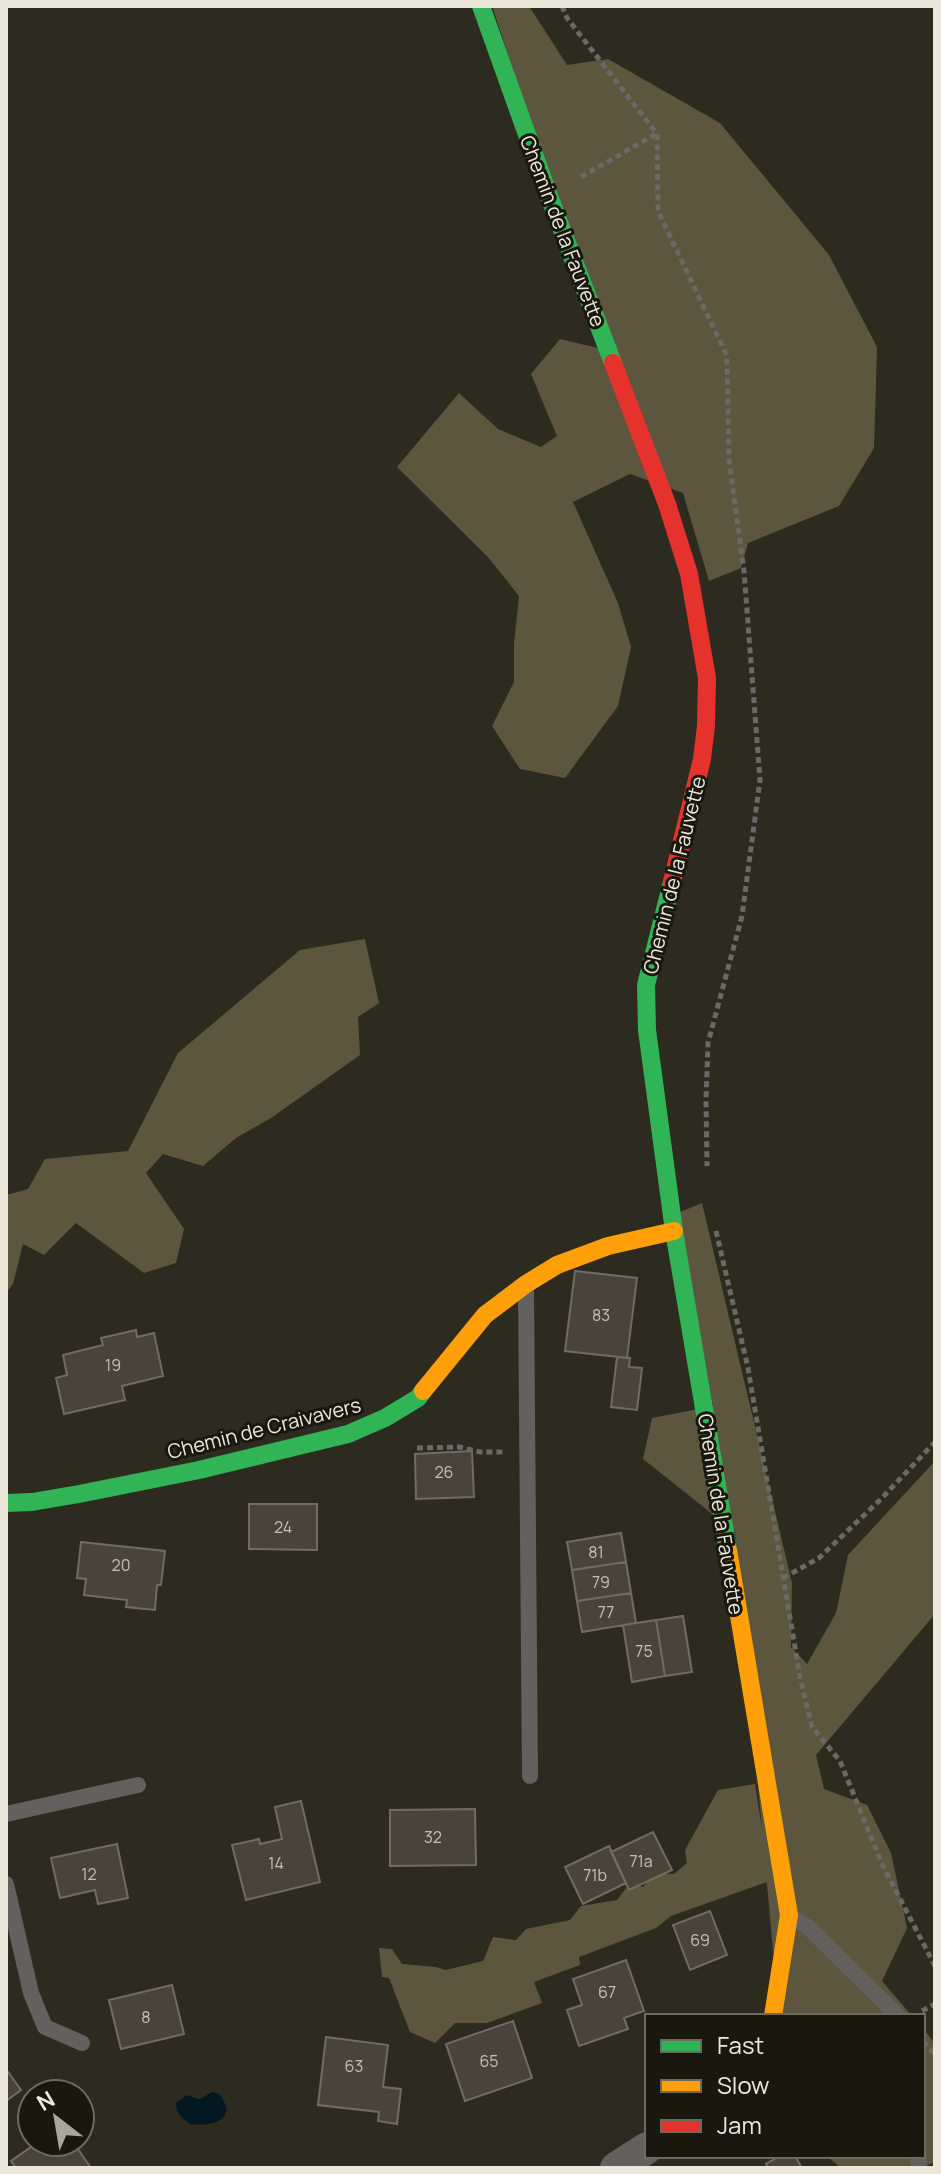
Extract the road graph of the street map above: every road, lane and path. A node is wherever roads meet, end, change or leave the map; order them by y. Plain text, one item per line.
1 (481, 6) edge
2 (562, 6) edge
3 (657, 134) junction
4 (549, 196) junction
5 (708, 1179) dead end
6 (715, 1223) dead end
7 (674, 1231) junction
8 (526, 1284) junction
9 (935, 1442) edge
10 (417, 1448) dead end
11 (528, 1451) junction
12 (6, 1503) edge
13 (783, 1578) junction
14 (530, 1776) dead end
15 (138, 1785) dead end
16 (6, 1814) edge
17 (6, 1884) edge
18 (789, 1915) junction
19 (935, 1966) edge
20 (773, 2014) edge
21 (896, 2014) edge
22 (82, 2043) dead end
23 (645, 2149) edge
24 (616, 2168) edge

1 - 4 street, Chemin de la Fauvette
2 - 3 path
3 - 4 path
3 - 5 path
4 - 7 street, Chemin de la Fauvette
6 - 13 path
7 - 8 street, Chemin de Craivavers
7 - 18 street, Chemin de la Fauvette
8 - 11 lane
8 - 12 street, Chemin de Craivavers
9 - 13 path
10 - 11 path
11 - 14 lane
13 - 19 path
15 - 16 lane
17 - 22 lane
18 - 20 street, Chemin de la Fauvette
18 - 21 lane
23 - 24 street

